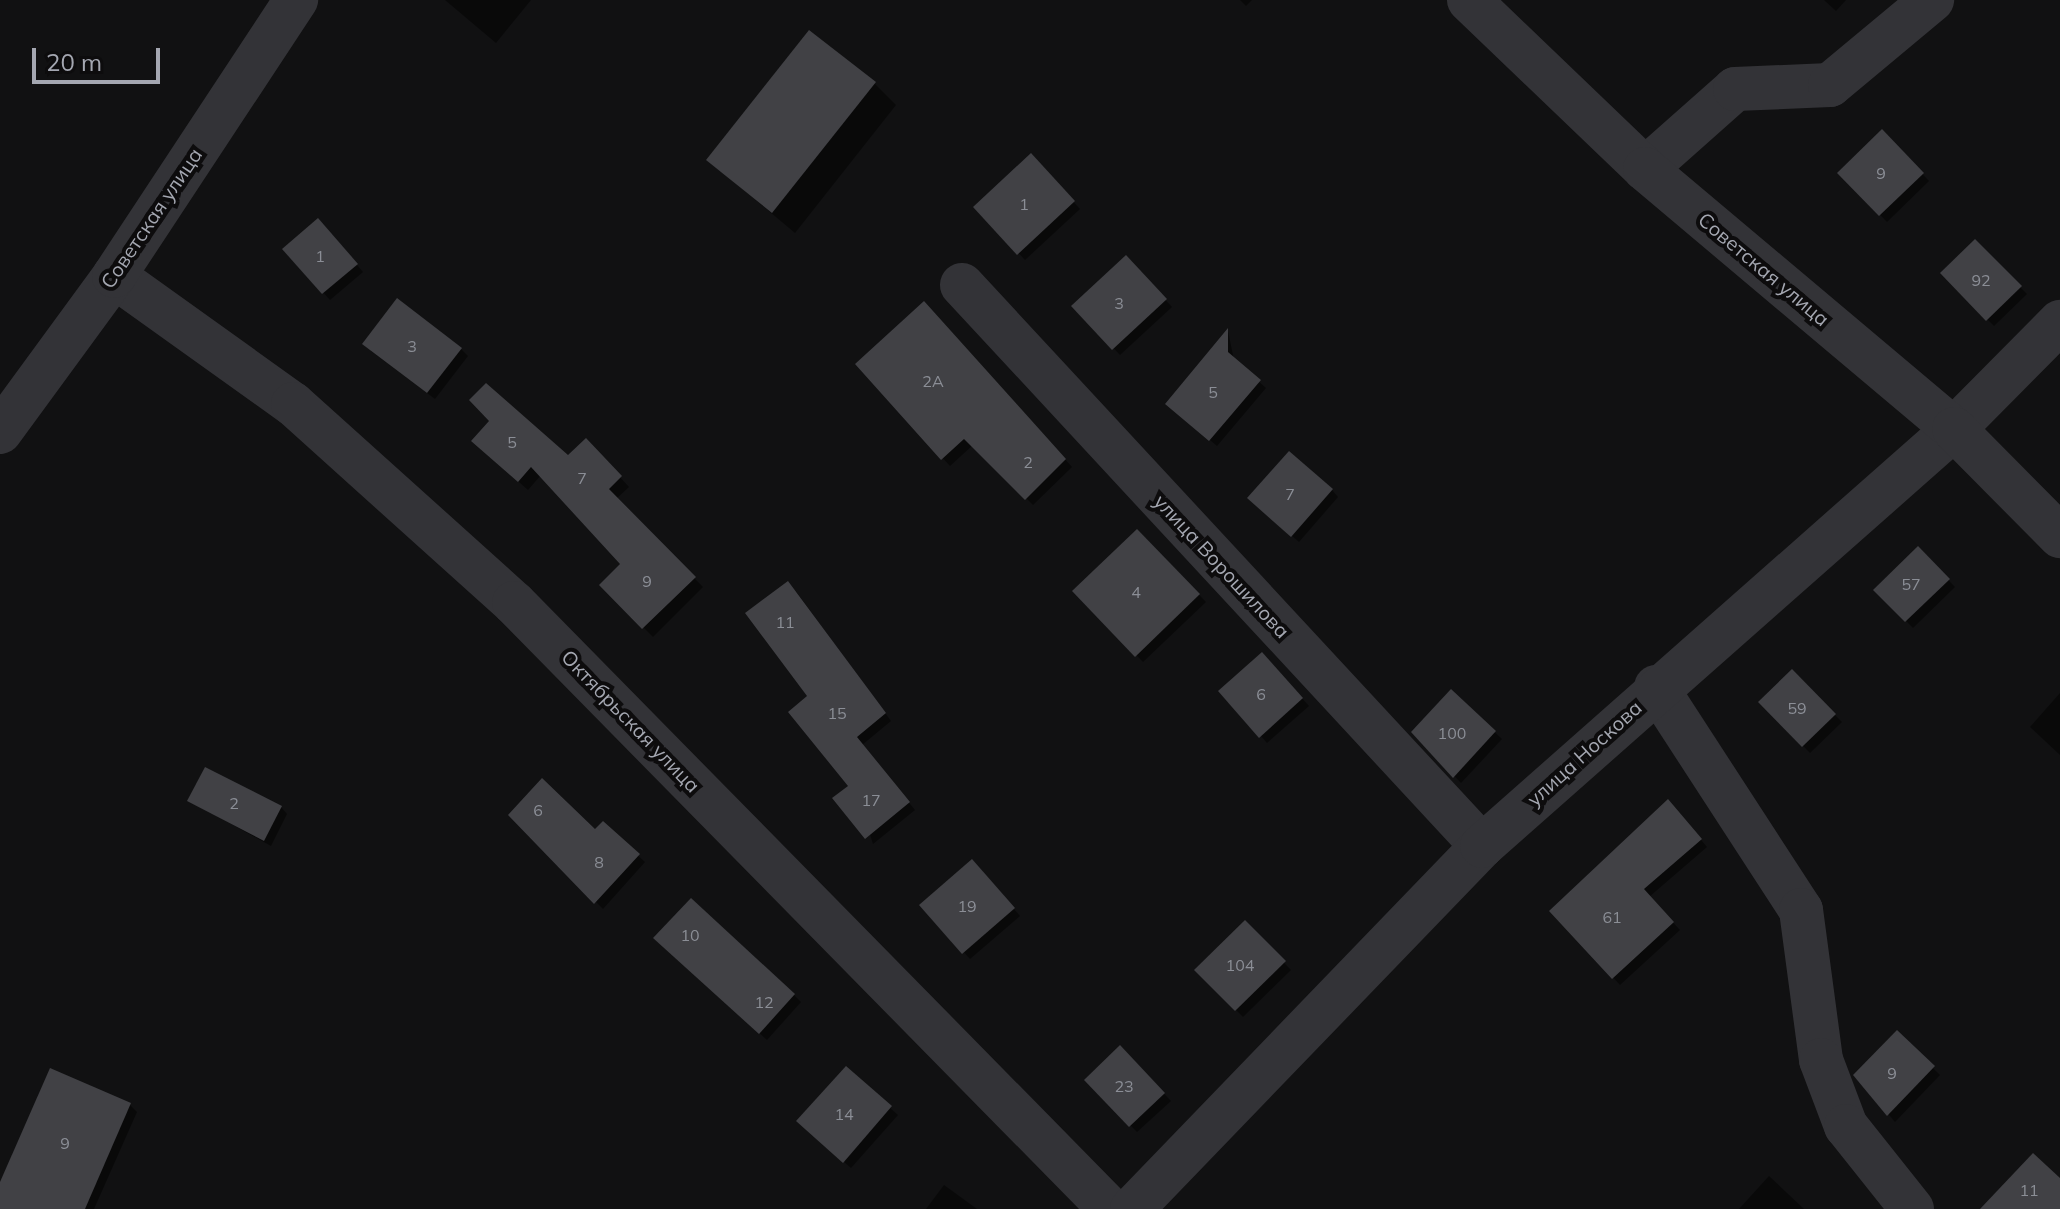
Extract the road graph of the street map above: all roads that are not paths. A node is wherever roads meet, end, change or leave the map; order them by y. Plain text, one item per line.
1 (296, 0) edge
2 (1469, 0) edge
3 (1932, 0) edge
4 (1645, 169) junction
5 (114, 276) junction
6 (962, 285) dead end
7 (2060, 322) edge
8 (1954, 429) junction
9 (0, 432) edge
10 (2060, 536) edge
11 (1656, 687) junction
12 (1482, 846) junction
13 (1110, 1209) edge
14 (1132, 1209) edge
15 (1912, 1209) edge

1 - 5 street, Советская улица
2 - 4 street, Советская улица
3 - 4 street
4 - 8 street, Советская улица
5 - 9 street, Советская улица
5 - 13 street, Октябрьская улица
6 - 12 street, улица Ворошилова
7 - 8 street, улица Носкова
8 - 10 street, Советская улица
8 - 11 street, улица Носкова
11 - 12 street, улица Носкова
11 - 15 street
12 - 14 street, улица Носкова

